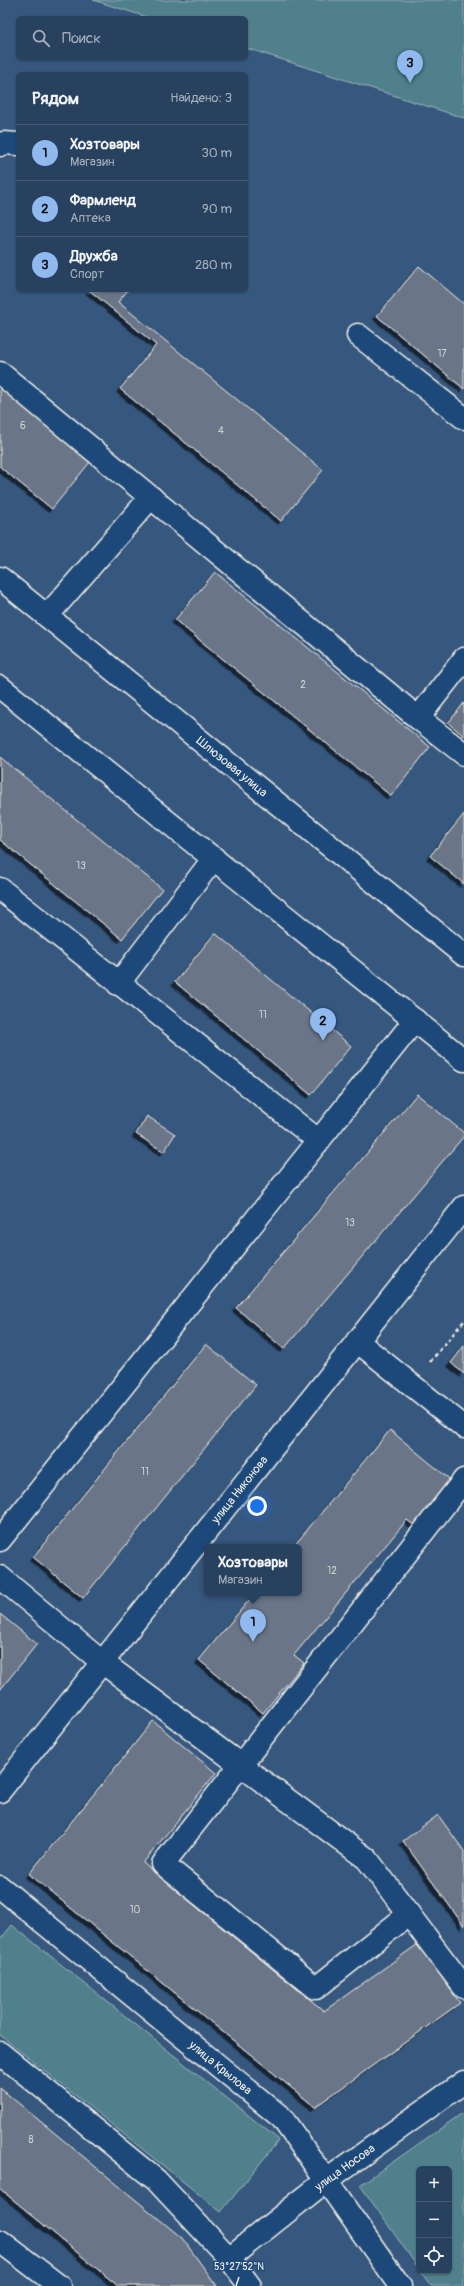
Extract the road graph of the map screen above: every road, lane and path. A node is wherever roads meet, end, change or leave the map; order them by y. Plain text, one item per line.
1 (16, 144) edge
2 (0, 145) edge
3 (358, 335) dead end
4 (0, 373) edge
5 (464, 418) edge
6 (151, 497) junction
7 (0, 578) edge
8 (47, 616) junction
9 (464, 659) edge
10 (0, 687) edge
11 (418, 718) junction
12 (464, 754) edge
13 (214, 858) junction
14 (0, 889) edge
15 (464, 955) edge
16 (118, 984) junction
17 (415, 1020) junction
18 (464, 1060) edge
19 (319, 1141) junction
20 (464, 1207) edge
21 (464, 1321) edge
22 (357, 1341) junction
23 (412, 1385) junction
24 (464, 1427) edge
25 (464, 1480) edge
26 (0, 1540) edge
27 (0, 1577) edge
28 (102, 1662) junction
29 (242, 1766) junction
30 (0, 1791) edge
31 (0, 1887) edge
32 (409, 1914) junction
33 (464, 1987) edge
34 (0, 2053) edge
35 (464, 2082) edge
36 (327, 2180) junction
37 (0, 2241) edge
38 (229, 2258) junction
39 (59, 2286) edge
40 (250, 2286) edge
41 (400, 2286) edge

1 - 2 street
3 - 5 street
4 - 6 street
6 - 8 street
6 - 11 street
7 - 8 street, Шлюзовая улица
8 - 15 street, Шлюзовая улица
9 - 11 street
10 - 13 street
11 - 12 street
13 - 16 street
13 - 17 street
14 - 16 street
16 - 19 street
17 - 18 street
17 - 19 street
19 - 26 street
20 - 22 street, улица Никонова
21 - 23 path
22 - 23 street
22 - 28 street, улица Никонова
23 - 24 street
25 - 29 street
27 - 28 street
28 - 29 street
28 - 30 street, улица Никонова
29 - 32 street
29 - 32 street
31 - 36 street, улица Крылова
32 - 33 street
34 - 38 street
35 - 36 street, улица Носова
36 - 38 street, улица Носова
36 - 41 street, улица Крылова
37 - 39 street
38 - 40 street

